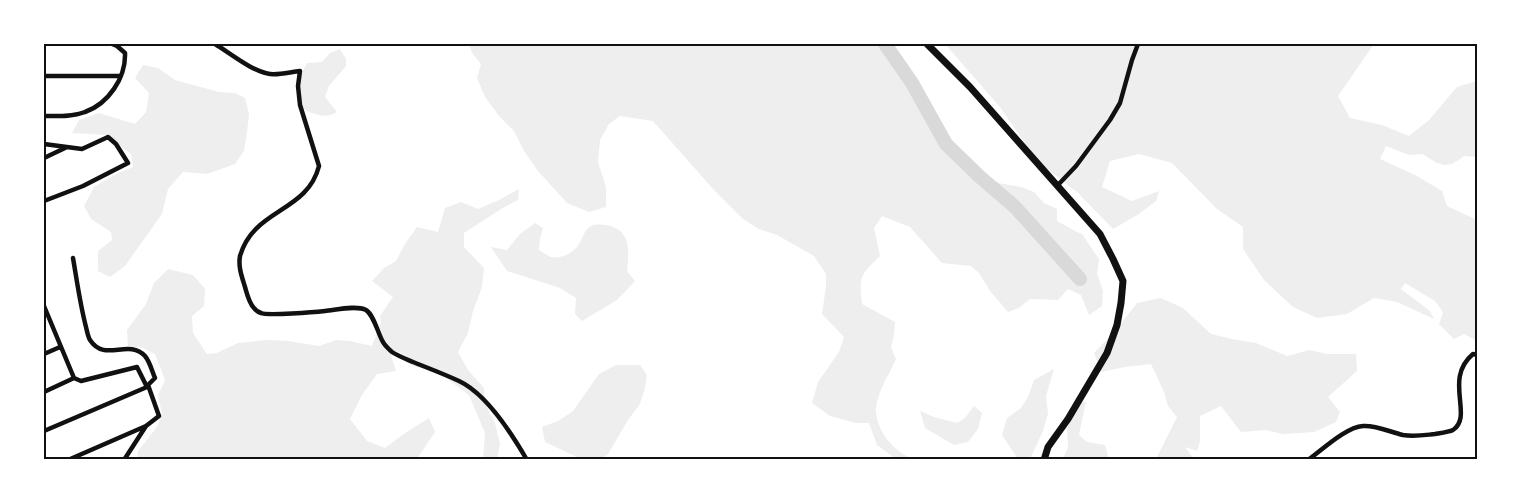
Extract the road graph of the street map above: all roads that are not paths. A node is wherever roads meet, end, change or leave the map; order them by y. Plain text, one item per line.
1 (111, 44) edge
2 (215, 44) edge
3 (927, 44) edge
4 (1138, 44) edge
5 (44, 76) edge
6 (121, 76) junction
7 (44, 116) edge
8 (44, 144) edge
9 (68, 147) junction
10 (44, 158) edge
11 (1057, 186) junction
12 (44, 201) edge
13 (73, 258) dead end
14 (44, 306) edge
15 (45, 313) edge
16 (60, 347) junction
17 (44, 354) edge
18 (1478, 355) edge
19 (74, 378) junction
20 (147, 386) junction
21 (44, 392) edge
22 (146, 426) junction
23 (44, 431) edge
24 (68, 459) edge
25 (124, 459) edge
26 (527, 459) edge
27 (1044, 459) edge
28 (1308, 459) edge

1 - 6 street
2 - 26 street
3 - 11 main road
4 - 11 street
5 - 6 street
6 - 7 street
8 - 9 street
9 - 10 street
9 - 12 street
11 - 27 main road
13 - 20 street
14 - 15 street
15 - 16 street
16 - 17 street
16 - 19 street
18 - 28 street
19 - 20 street
19 - 21 street
20 - 22 street
20 - 23 street
22 - 24 street
22 - 25 street

